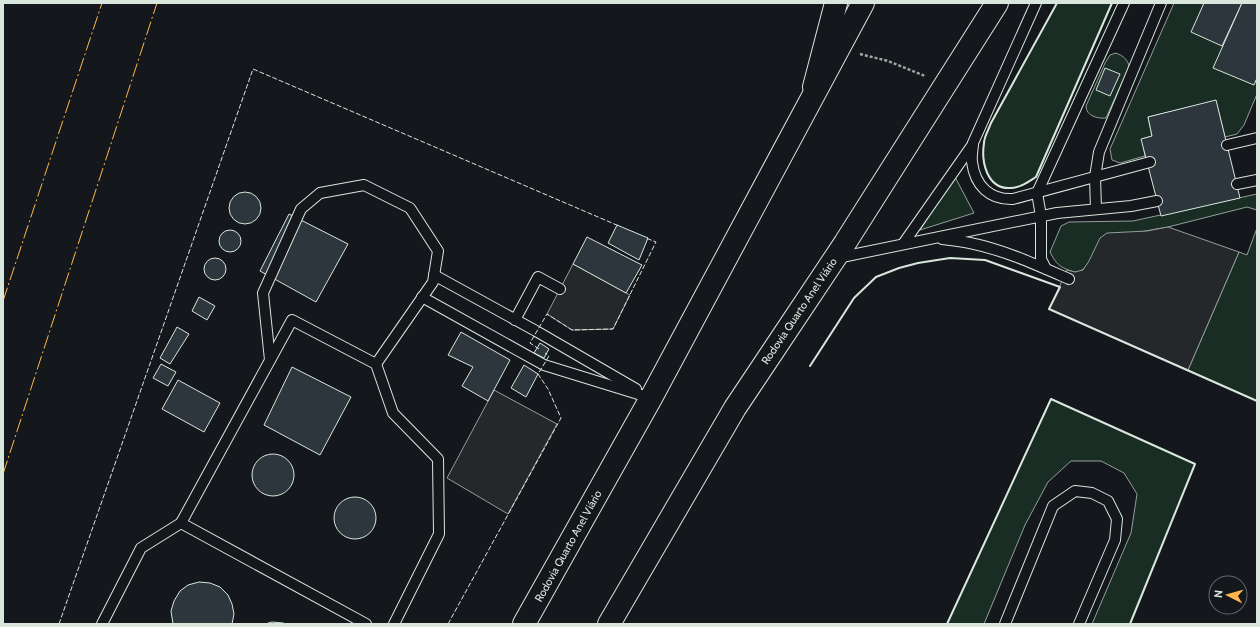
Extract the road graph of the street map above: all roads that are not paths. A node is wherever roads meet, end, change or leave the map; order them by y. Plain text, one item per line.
1 (836, 3) edge
2 (863, 3) edge
3 (997, 3) edge
4 (1036, 3) edge
5 (1124, 3) edge
6 (1161, 3) edge
7 (811, 100) junction
8 (1257, 138) edge
9 (973, 144) junction
10 (1227, 145) dead end
11 (1150, 162) dead end
12 (1095, 177) junction
13 (1257, 180) edge
14 (1237, 184) dead end
15 (1037, 193) junction
16 (1157, 201) dead end
17 (1096, 209) junction
18 (1041, 216) junction
19 (934, 238) junction
20 (903, 244) junction
21 (835, 258) junction
22 (1046, 269) junction
23 (434, 275) junction
24 (1069, 279) dead end
25 (560, 289) dead end
26 (422, 297) junction
27 (515, 320) junction
28 (270, 360) junction
29 (376, 364) junction
30 (651, 398) junction
31 (181, 523) junction
32 (102, 624) edge
33 (366, 624) edge
34 (394, 624) edge
35 (524, 624) edge
36 (609, 624) edge
37 (1005, 624) edge
38 (1079, 624) edge

1 - 7 main road
2 - 7 main road, Rodovia Quarto Anel Viário
3 - 21 main road, Rodovia Quarto Anel Viário
4 - 9 lane
5 - 15 lane
6 - 12 lane
7 - 30 main road, Rodovia Quarto Anel Viário
8 - 10 lane
9 - 15 lane
9 - 20 lane
11 - 12 lane
12 - 15 lane
12 - 17 lane
13 - 14 lane
15 - 18 lane
16 - 17 lane
17 - 18 lane
18 - 19 lane
18 - 22 lane
19 - 20 lane
19 - 22 lane
20 - 21 lane
21 - 36 main road, Rodovia Quarto Anel Viário
22 - 24 lane
23 - 26 lane
23 - 27 lane
23 - 28 lane
25 - 27 lane
26 - 29 lane
26 - 30 lane
27 - 30 lane
28 - 29 lane
28 - 31 lane
29 - 34 lane
30 - 35 main road, Rodovia Quarto Anel Viário
31 - 32 lane
31 - 33 lane
37 - 38 lane

